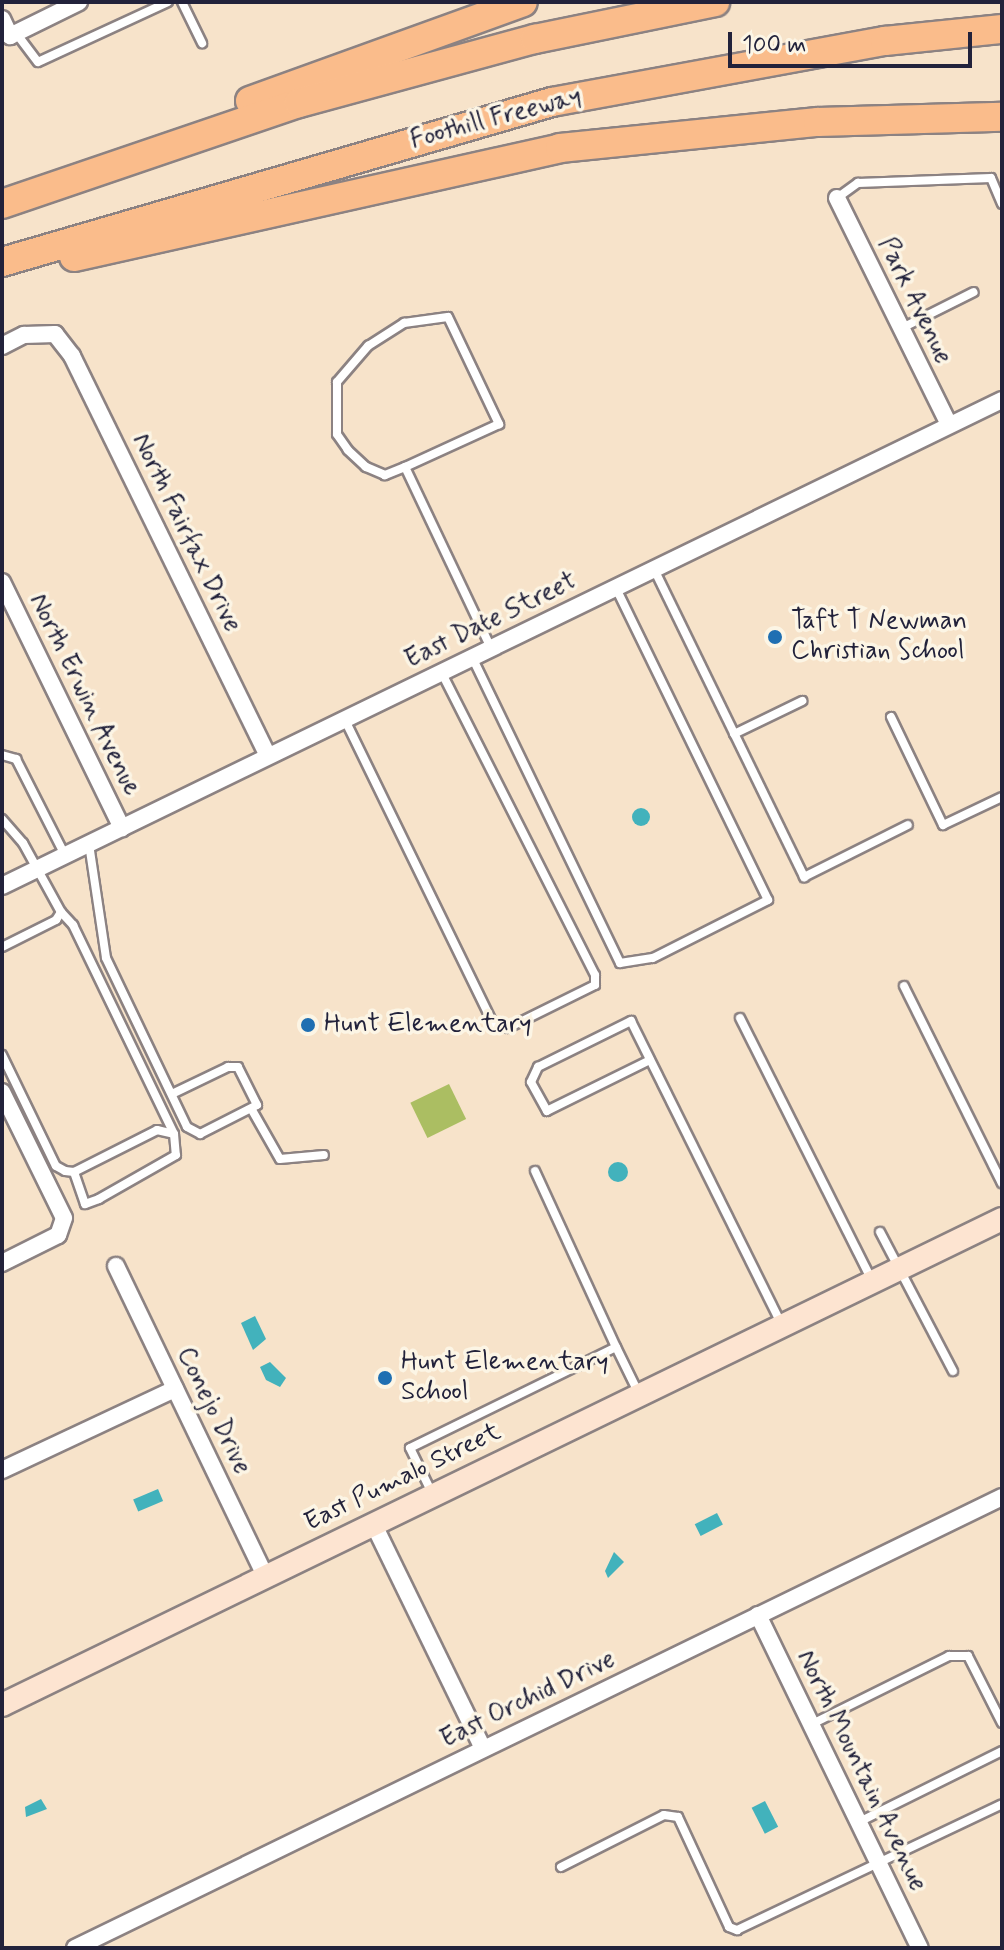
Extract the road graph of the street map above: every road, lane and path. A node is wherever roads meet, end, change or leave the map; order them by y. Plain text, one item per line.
1 (79, 2) edge
2 (168, 2) edge
3 (182, 2) edge
4 (523, 2) edge
5 (715, 2) edge
6 (2, 19) edge
7 (1002, 29) edge
8 (13, 34) junction
9 (202, 43) dead end
10 (1002, 117) edge
11 (837, 198) joint
12 (6, 202) edge
13 (1002, 204) edge
14 (2, 262) edge
15 (2, 270) edge
16 (974, 292) dead end
17 (901, 329) junction
18 (2, 346) edge
19 (1002, 400) edge
20 (949, 425) junction
21 (405, 467) junction
22 (654, 569) junction
23 (2, 582) edge
24 (615, 587) junction
25 (491, 648) junction
26 (472, 657) junction
27 (441, 672) junction
28 (802, 701) dead end
29 (891, 717) dead end
30 (345, 719) junction
31 (734, 734) junction
32 (2, 755) edge
33 (268, 756) junction
34 (1002, 797) edge
35 (2, 819) edge
36 (908, 825) dead end
37 (122, 828) junction
38 (89, 844) junction
39 (65, 856) junction
40 (36, 869) junction
41 (2, 886) edge
42 (61, 912) junction
43 (2, 947) edge
44 (904, 986) dead end
45 (740, 1018) dead end
46 (2, 1055) edge
47 (650, 1060) junction
48 (2, 1092) edge
49 (172, 1094) junction
50 (252, 1110) junction
51 (174, 1134) junction
52 (324, 1155) dead end
53 (535, 1171) dead end
54 (74, 1172) junction
55 (1002, 1183) edge
56 (1002, 1219) edge
57 (880, 1232) dead end
58 (2, 1263) edge
59 (116, 1266) dead end
60 (897, 1270) junction
61 (872, 1282) junction
62 (782, 1326) junction
63 (616, 1347) junction
64 (953, 1371) dead end
65 (175, 1389) junction
66 (639, 1394) junction
67 (2, 1470) edge
68 (433, 1494) junction
69 (1002, 1497) edge
70 (373, 1523) junction
71 (266, 1577) junction
72 (758, 1615) junction
73 (2, 1705) edge
74 (1002, 1723) edge
75 (811, 1725) junction
76 (483, 1749) junction
77 (1002, 1751) edge
78 (1002, 1804) edge
79 (859, 1822) junction
80 (879, 1863) junction
81 (561, 1867) dead end
82 (75, 1948) edge
83 (920, 1948) edge

1 - 8 street
2 - 8 lane
3 - 9 lane
4 - 12 highway
5 - 12 highway
6 - 8 street
7 - 14 highway, Foothill Freeway
10 - 15 highway
11 - 13 lane
11 - 17 street, Park Avenue
16 - 17 lane
17 - 20 street, Park Avenue
18 - 33 street, North Fairfax Drive
19 - 20 street, East Date Street
20 - 22 street, East Date Street
21 - 21 lane
21 - 25 lane
22 - 24 street, East Date Street
22 - 31 lane
23 - 37 street, North Erwin Avenue
24 - 25 street, East Date Street
24 - 26 lane
25 - 26 street, East Date Street
26 - 27 street, East Date Street
27 - 30 street, East Date Street
27 - 30 lane
28 - 31 lane
29 - 34 lane
30 - 33 street, East Date Street
31 - 36 lane
32 - 39 lane
33 - 37 street, East Date Street
35 - 40 lane
37 - 38 street, East Date Street
38 - 39 street, East Date Street
38 - 49 lane
39 - 40 street, East Date Street
40 - 41 street, East Date Street
40 - 42 lane
42 - 43 lane
42 - 51 lane
44 - 55 lane
45 - 61 lane
46 - 54 lane
47 - 47 lane
47 - 62 lane
48 - 58 street
49 - 50 lane
49 - 50 lane
50 - 52 lane
51 - 54 lane
51 - 54 lane
53 - 63 lane
56 - 60 street, East Pumalo Street
57 - 60 lane
59 - 65 street, Conejo Drive
60 - 61 street, East Pumalo Street
60 - 64 lane
61 - 62 street, East Pumalo Street
62 - 66 street, East Pumalo Street
63 - 66 lane
63 - 68 lane
65 - 67 street
65 - 71 street, Conejo Drive
66 - 68 street, East Pumalo Street
68 - 70 street, East Pumalo Street
69 - 72 street, East Orchid Drive
70 - 71 street, East Pumalo Street
70 - 76 street
71 - 73 street, East Pumalo Street
72 - 75 street, North Mountain Avenue
72 - 76 street, East Orchid Drive
74 - 75 lane
75 - 79 street, North Mountain Avenue
76 - 82 street, East Orchid Drive
77 - 79 lane
78 - 80 lane
79 - 80 street, North Mountain Avenue
80 - 81 lane
80 - 83 street, North Mountain Avenue

